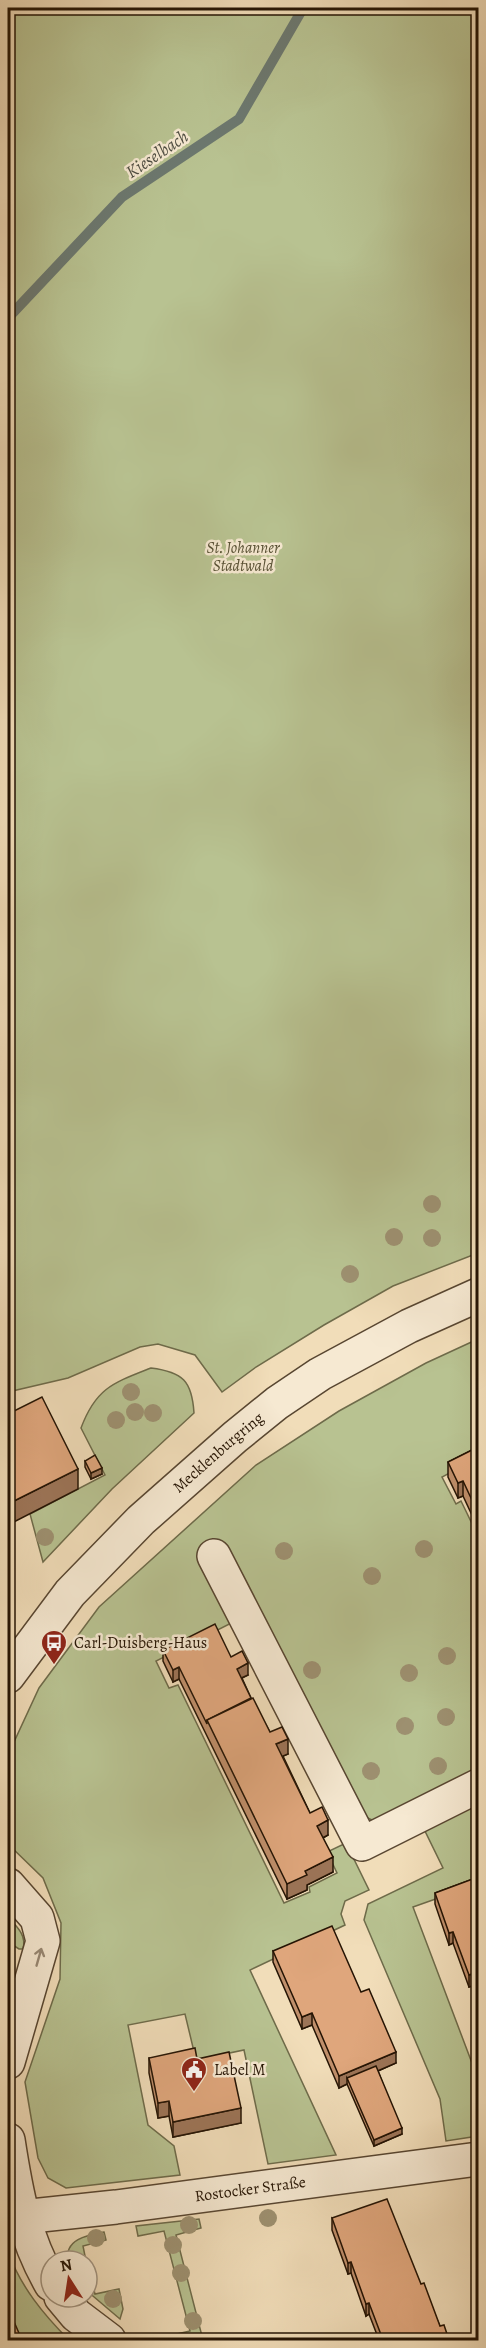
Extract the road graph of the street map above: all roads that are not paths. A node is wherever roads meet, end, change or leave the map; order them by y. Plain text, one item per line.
1 (478, 1295) edge
2 (214, 1556) dead end
3 (8, 1676) edge
4 (478, 1786) edge
5 (8, 1886) edge
6 (8, 1972) edge
7 (21, 2013) junction
8 (8, 2062) edge
9 (8, 2140) edge
10 (478, 2159) edge
11 (22, 2217) junction
12 (39, 2263) edge
13 (71, 2309) edge
14 (109, 2340) edge

1 - 3 street, Mecklenburgring
2 - 4 street
7 -> 5 street
6 - 7 street
7 - 8 street
9 - 11 street
10 - 11 street, Rostocker Straße
11 - 12 street
13 - 14 street

